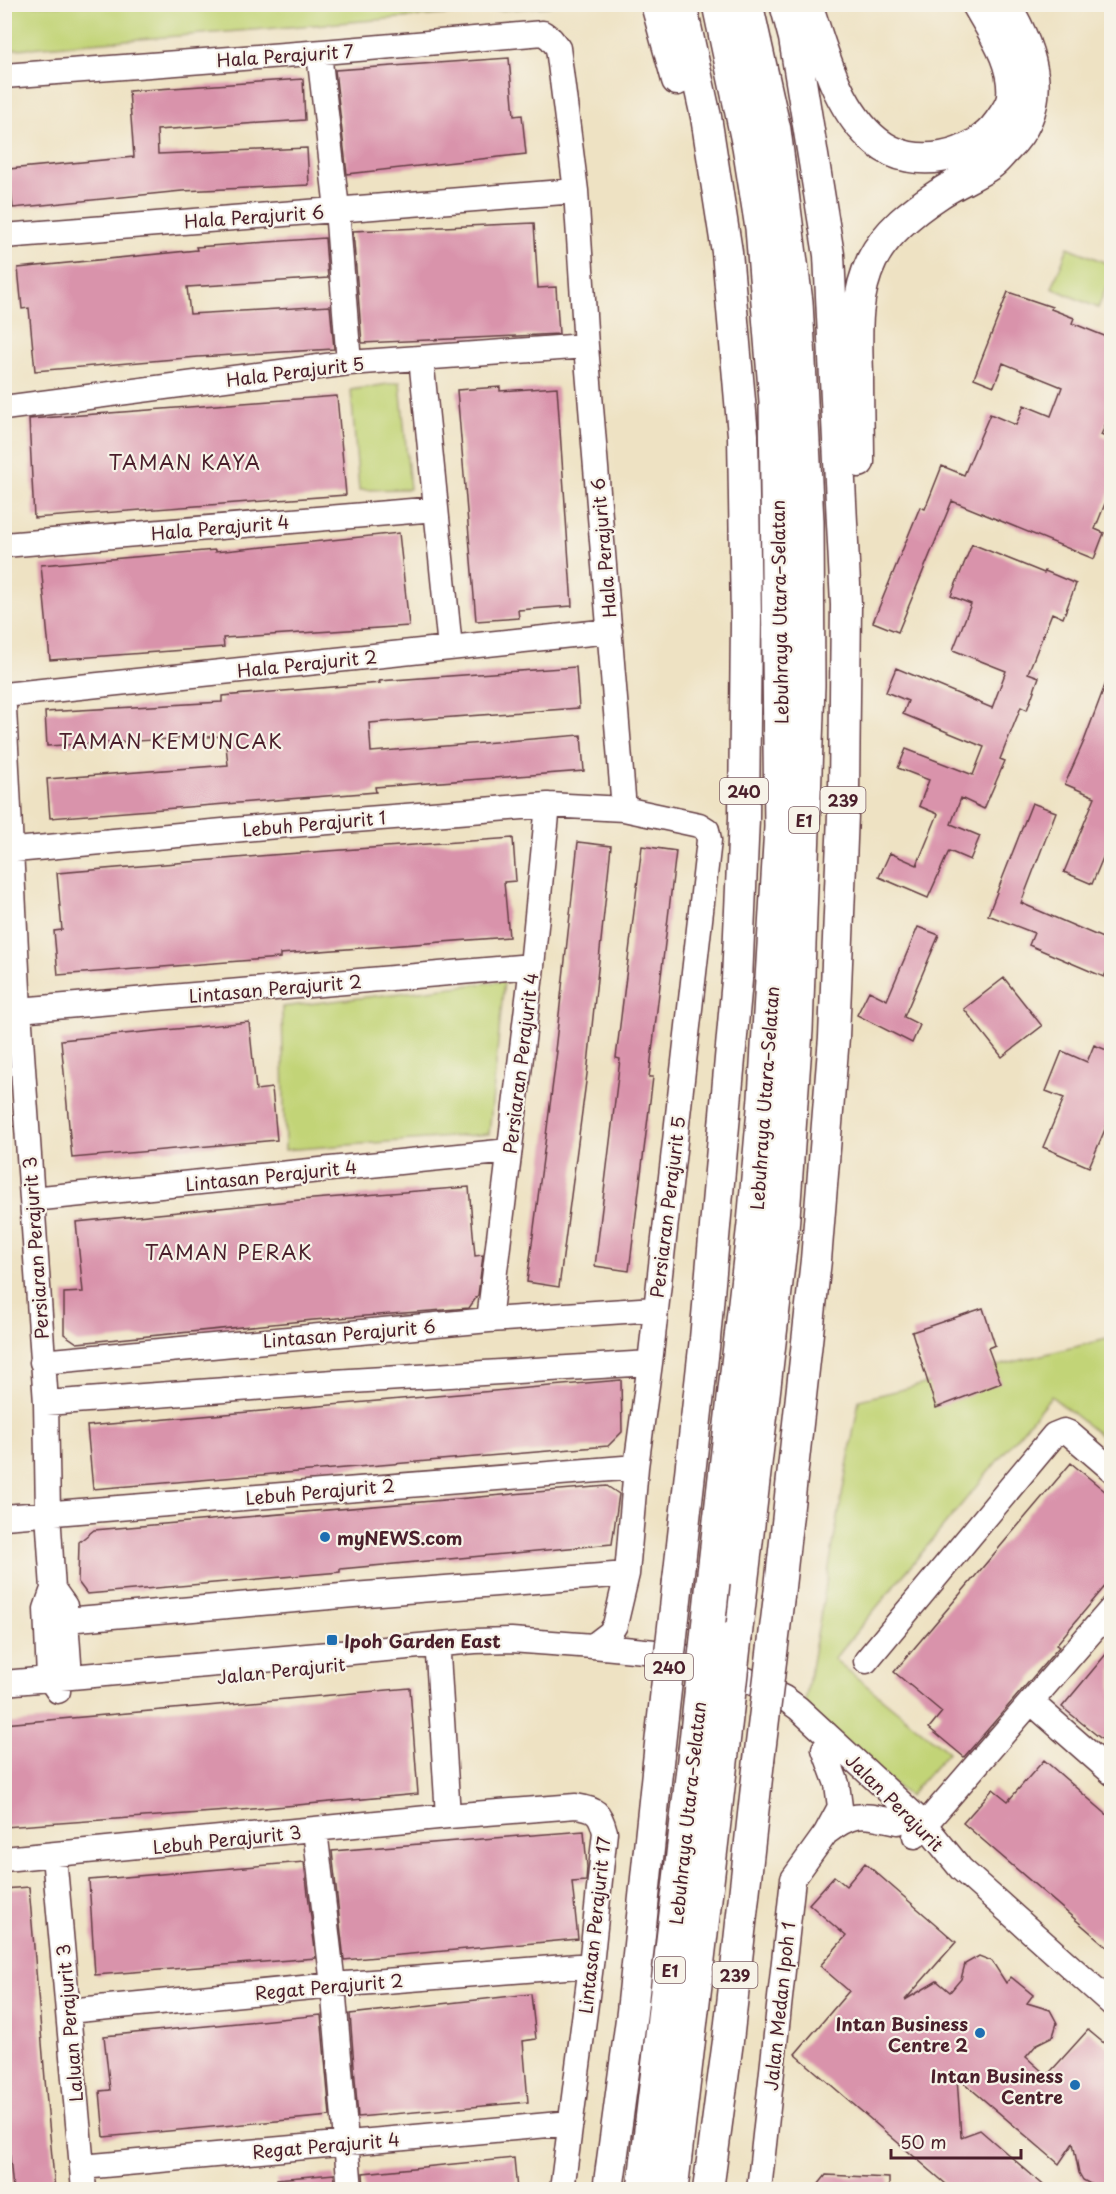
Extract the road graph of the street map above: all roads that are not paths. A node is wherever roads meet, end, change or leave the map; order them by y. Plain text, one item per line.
1 (656, 4) edge
2 (681, 4) edge
3 (719, 4) edge
4 (746, 4) edge
5 (785, 4) edge
6 (807, 4) edge
7 (977, 4) edge
8 (1005, 4) edge
9 (558, 48) joint
10 (319, 53) junction
11 (4, 76) edge
12 (576, 190) junction
13 (337, 209) junction
14 (4, 236) edge
15 (727, 252) junction
16 (586, 346) junction
17 (421, 358) junction
18 (349, 363) junction
19 (4, 408) edge
20 (436, 509) junction
21 (4, 545) edge
22 (846, 605) junction
23 (610, 631) junction
24 (450, 648) junction
25 (4, 695) edge
26 (4, 708) edge
27 (548, 805) junction
28 (624, 809) junction
29 (7, 851) edge
30 (532, 966) junction
31 (19, 1010) junction
32 (509, 1151) junction
33 (32, 1199) junction
34 (656, 1309) junction
35 (489, 1320) junction
36 (42, 1362) junction
37 (650, 1363) junction
38 (46, 1403) junction
39 (636, 1467) junction
40 (1112, 1470) edge
41 (48, 1513) junction
42 (4, 1517) edge
43 (627, 1574) junction
44 (53, 1589) junction
45 (1112, 1608) edge
46 (66, 1620) junction
47 (593, 1646) junction
48 (648, 1652) junction
49 (438, 1655) junction
50 (866, 1661) dead end
51 (4, 1683) edge
52 (59, 1683) junction
53 (4, 1699) edge
54 (1031, 1702) junction
55 (824, 1749) junction
56 (708, 1752) junction
57 (1112, 1773) edge
58 (448, 1816) junction
59 (912, 1828) junction
60 (315, 1830) junction
61 (826, 1833) junction
62 (54, 1856) junction
63 (4, 1859) edge
64 (591, 1965) junction
65 (333, 1984) junction
66 (1112, 2004) edge
67 (68, 2012) junction
68 (571, 2123) junction
69 (346, 2143) junction
70 (83, 2178) edge
71 (350, 2190) edge
72 (562, 2190) edge
73 (608, 2190) edge
74 (645, 2190) edge
75 (671, 2190) edge
76 (708, 2190) edge
77 (759, 2190) edge

1 - 15 main road
2 - 15 main road, 240
3 - 56 highway, Lebuhraya Utara–Selatan / E1, bridge
4 - 56 highway, Lebuhraya Utara–Selatan / E1, bridge
5 - 22 main road, 239
6 - 7 main road
8 - 22 main road
9 - 10 street, Hala Perajurit 7
9 - 12 street, Hala Perajurit 6
10 - 11 street, Hala Perajurit 7
10 - 13 street
12 - 13 street, Hala Perajurit 6
12 - 16 street, Hala Perajurit 6
13 - 14 street, Hala Perajurit 6
13 - 18 street
15 - 73 main road, 240, bridge
16 - 17 street, Hala Perajurit 5
16 - 23 street, Hala Perajurit 6
17 - 18 street, Hala Perajurit 5
17 - 20 street
18 - 19 street, Hala Perajurit 5
20 - 21 street, Hala Perajurit 4
20 - 24 street
22 - 76 main road, 239, bridge
23 - 24 street, Hala Perajurit 2
23 - 28 street, Hala Perajurit 6
24 - 25 street, Hala Perajurit 2
26 - 29 street, Persiaran Perajurit 3
27 - 28 street, Lebuh Perajurit 1
27 - 29 street, Lebuh Perajurit 1
27 - 30 street, Persiaran Perajurit 4
28 - 34 street, Persiaran Perajurit 5
29 - 31 street, Persiaran Perajurit 3
30 - 31 street, Lintasan Perajurit 2
30 - 32 street, Persiaran Perajurit 4
31 - 33 street, Persiaran Perajurit 3
32 - 33 street, Lintasan Perajurit 4
32 - 35 street, Persiaran Perajurit 4
33 - 36 street, Persiaran Perajurit 3
34 - 35 street, Lintasan Perajurit 6
34 - 37 street, Persiaran Perajurit 5
35 - 36 street, Lintasan Perajurit 6
36 - 38 street, Persiaran Perajurit 3
37 - 38 street
37 - 39 street, Persiaran Perajurit 5
38 - 41 street, Persiaran Perajurit 3
39 - 41 street, Lebuh Perajurit 2
39 - 43 street, Persiaran Perajurit 5
40 - 50 street
41 - 42 street, Lebuh Perajurit 2
41 - 44 street, Persiaran Perajurit 3
43 - 46 street
43 - 47 street, Persiaran Perajurit 5
43 - 48 street, Persiaran Perajurit 5
44 - 46 street, Persiaran Perajurit 3
44 - 52 street
45 - 54 street
46 - 52 street, Persiaran Perajurit 3
47 - 48 street, Jalan Perajurit
47 - 52 street, Jalan Perajurit
48 - 59 street, Jalan Perajurit
49 - 52 street, Jalan Perajurit
49 - 55 street, Jalan Perajurit
49 - 58 street
51 - 52 street, Jalan Perajurit
52 - 53 street, Jalan Perajurit
54 - 57 street
54 - 59 street
55 - 59 street, Jalan Perajurit
55 - 61 street, Jalan Medan Ipoh 1
56 - 74 highway, Lebuhraya Utara–Selatan / E1
56 - 75 highway, Lebuhraya Utara–Selatan / E1
58 - 60 street, Lebuh Perajurit 3
58 - 64 street, Lintasan Perajurit 17
59 - 61 street, Jalan Medan Ipoh 1
59 - 66 street, Jalan Perajurit
60 - 62 street, Lebuh Perajurit 3
60 - 65 street
61 - 77 street, Jalan Medan Ipoh 1
62 - 63 street, Lebuh Perajurit 3
62 - 67 street, Laluan Perajurit 3
64 - 65 street, Regat Perajurit 2
64 - 68 street, Lintasan Perajurit 17
65 - 67 street, Regat Perajurit 2
65 - 69 street
67 - 70 street, Laluan Perajurit 3
68 - 69 street, Regat Perajurit 4
68 - 72 street, Lintasan Perajurit 17
69 - 70 street, Regat Perajurit 4
69 - 71 street

